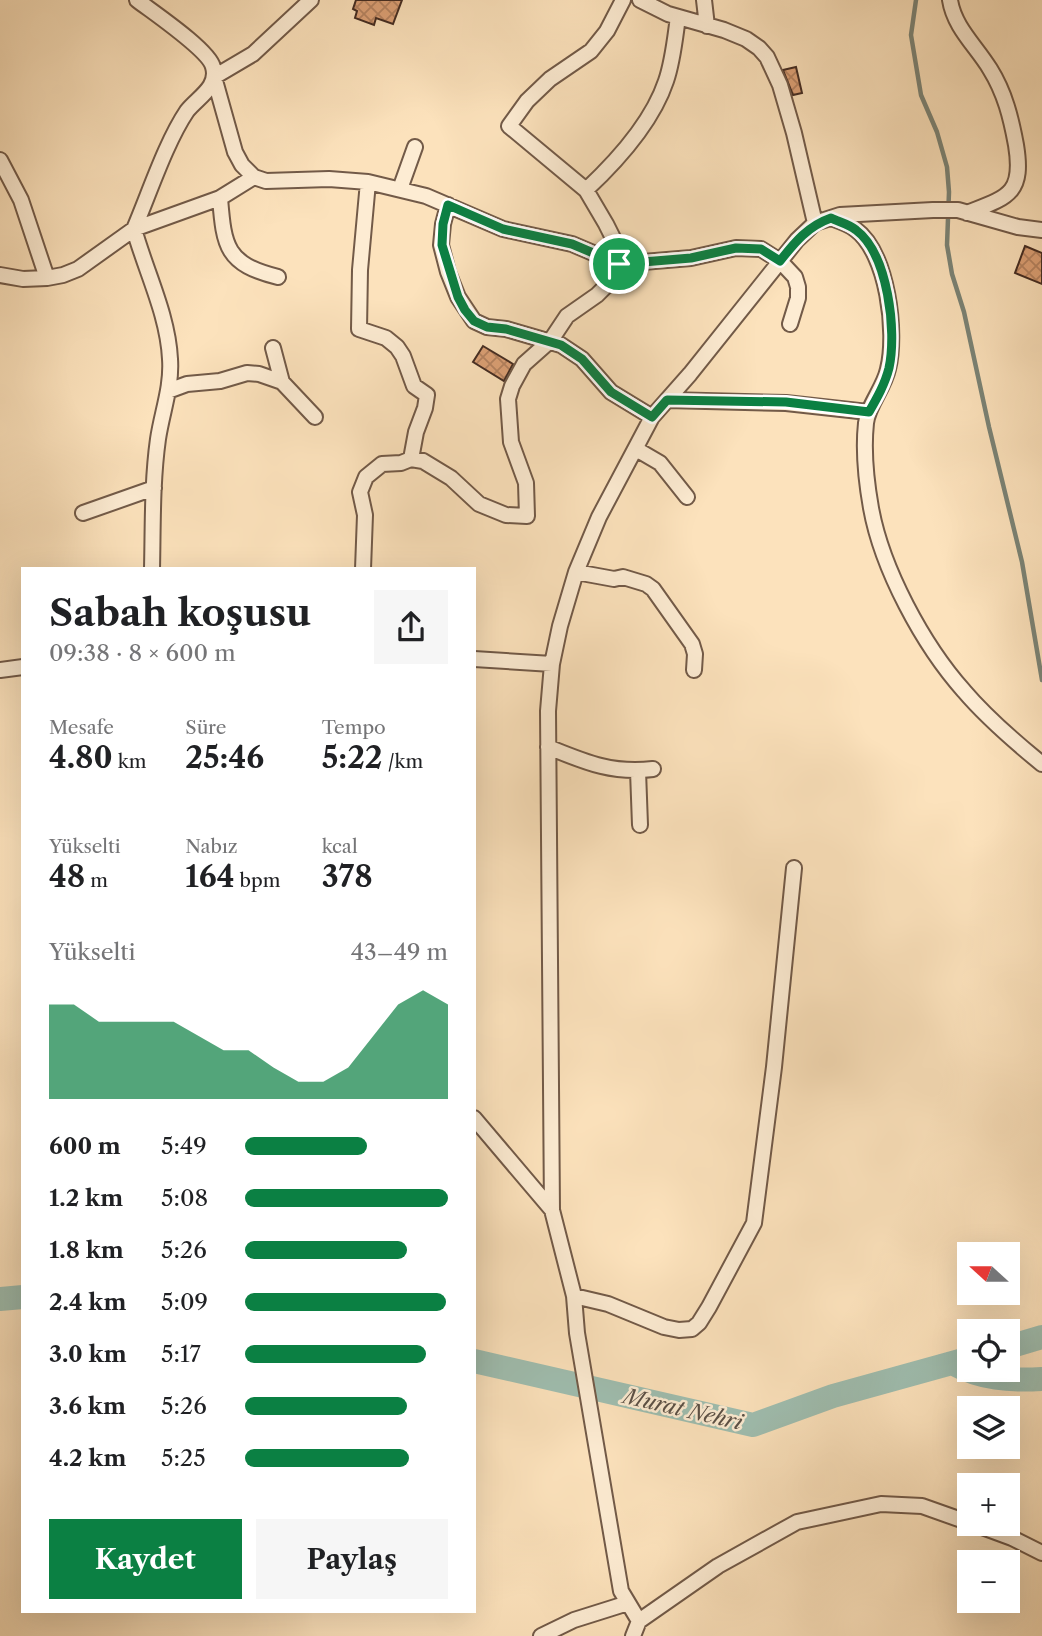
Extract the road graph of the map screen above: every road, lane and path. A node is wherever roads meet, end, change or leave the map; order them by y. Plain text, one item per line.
1 (138, 0) edge
2 (311, 0) edge
3 (623, 0) edge
4 (640, 0) edge
5 (704, 0) edge
6 (950, 0) edge
7 (678, 17) junction
8 (707, 26) junction
9 (214, 77) junction
10 (415, 147) dead end
11 (0, 160) edge
12 (254, 177) junction
13 (368, 182) junction
14 (400, 189) junction
15 (586, 190) junction
16 (220, 198) junction
17 (448, 205) junction
18 (963, 212) junction
19 (831, 218) junction
20 (815, 223) junction
21 (134, 229) junction
22 (1042, 230) edge
23 (780, 261) junction
24 (619, 264) junction
25 (0, 275) edge
26 (278, 277) dead end
27 (47, 278) junction
28 (790, 324) dead end
29 (551, 340) junction
30 (273, 348) dead end
31 (282, 382) junction
32 (168, 391) junction
33 (667, 400) junction
34 (869, 412) junction
35 (315, 417) dead end
36 (652, 417) junction
37 (636, 449) junction
38 (411, 459) junction
39 (154, 488) junction
40 (687, 497) dead end
41 (83, 513) dead end
42 (152, 567) edge
43 (363, 567) edge
44 (576, 572) junction
45 (476, 659) edge
46 (552, 664) junction
47 (21, 667) edge
48 (0, 670) edge
49 (694, 670) dead end
50 (548, 747) junction
51 (1042, 764) edge
52 (640, 825) dead end
53 (794, 868) dead end
54 (476, 1120) edge
55 (552, 1210) junction
56 (574, 1296) junction
57 (957, 1518) edge
58 (1007, 1536) edge
59 (1042, 1553) edge
60 (628, 1603) junction
61 (639, 1621) junction
62 (541, 1636) edge
63 (633, 1636) edge

1 - 9 street
2 - 9 street
3 - 15 street
4 - 7 street
5 - 8 street
6 - 18 street
7 - 8 street
7 - 15 street
8 - 20 street
9 - 12 street
9 - 21 street
10 - 14 street
11 - 27 street
12 - 13 street
12 - 16 street
13 - 14 street
13 - 38 street
14 - 17 street
15 - 24 street
16 - 21 street
16 - 26 street
17 - 24 street
17 - 29 street
18 - 19 street
18 - 22 street
19 - 20 street
19 - 34 street
20 - 23 street
21 - 27 street
21 - 32 street
23 - 24 street
23 - 28 street
23 - 33 street
24 - 29 street
25 - 27 street
29 - 36 street
29 - 38 street
30 - 31 street
31 - 32 street
31 - 35 street
32 - 39 street
33 - 34 street
33 - 36 street
34 - 51 street
36 - 37 street
37 - 40 street
37 - 44 street
38 - 43 street
39 - 41 street
39 - 42 street
44 - 46 street
44 - 49 street
45 - 46 street
46 - 50 street
47 - 48 street
50 - 52 street
50 - 55 street
53 - 56 street
54 - 55 street
55 - 56 street
56 - 60 street
57 - 61 street
58 - 59 street
60 - 61 street
60 - 62 street
61 - 63 street

